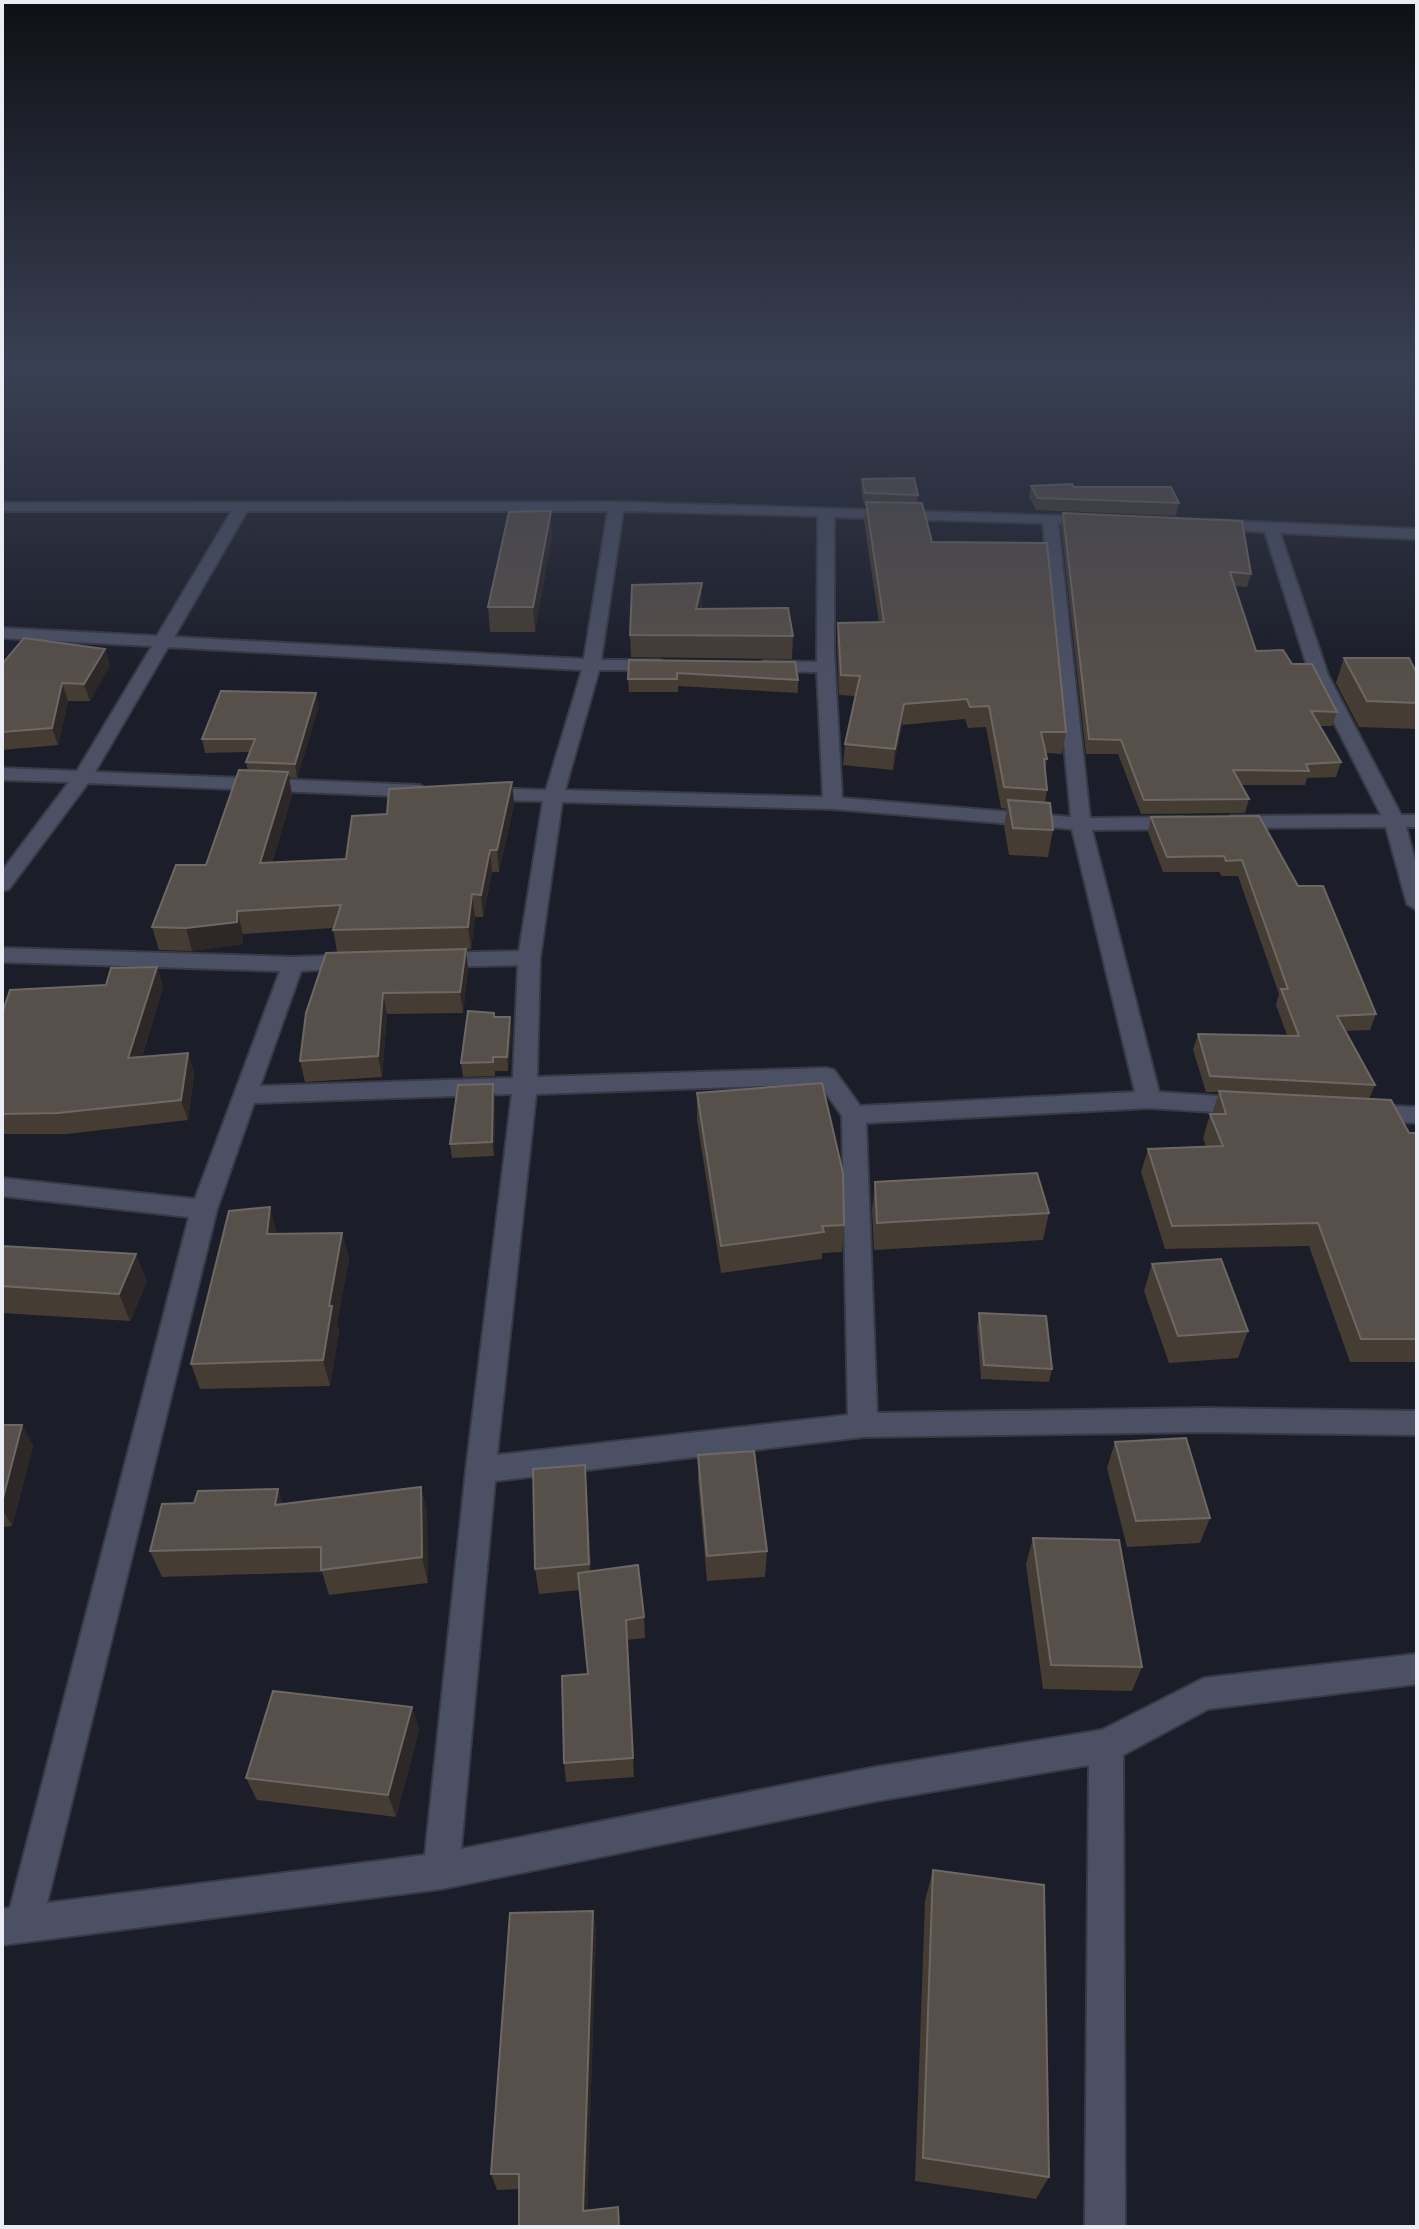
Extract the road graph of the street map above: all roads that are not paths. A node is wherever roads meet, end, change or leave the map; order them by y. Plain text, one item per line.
1 (616, 506) junction
2 (2, 507) edge
3 (241, 509) junction
4 (826, 512) junction
5 (1050, 518) junction
6 (1113, 521) edge
7 (1192, 524) edge
8 (1271, 528) junction
9 (1417, 534) edge
10 (2, 633) edge
11 (163, 641) junction
12 (592, 665) junction
13 (685, 665) edge
14 (748, 666) edge
15 (826, 667) junction
16 (2, 774) edge
17 (83, 777) junction
18 (553, 797) junction
19 (833, 803) junction
20 (1394, 821) junction
21 (1417, 821) edge
22 (1081, 824) junction
23 (2, 885) edge
24 (1417, 904) edge
25 (2, 955) edge
26 (529, 958) junction
27 (419, 961) edge
28 (372, 962) edge
29 (293, 964) junction
30 (525, 1085) junction
31 (243, 1095) junction
32 (1149, 1100) junction
33 (1275, 1107) edge
34 (1338, 1111) edge
35 (854, 1115) junction
36 (1417, 1115) edge
37 (2, 1187) edge
38 (204, 1209) junction
39 (1417, 1423) edge
40 (863, 1425) junction
41 (481, 1470) junction
42 (1417, 1669) edge
43 (1106, 1746) junction
44 (441, 1871) junction
45 (13, 1926) edge
46 (1105, 2227) edge

1 - 3 street
1 - 4 street
1 - 12 street
2 - 3 street
3 - 11 street
4 - 5 street
4 - 15 street
5 - 6 street
5 - 22 street
7 - 8 street
8 - 9 street
8 - 20 street
10 - 11 street
11 - 12 street
11 - 17 street
12 - 13 street
12 - 18 street
14 - 15 street
15 - 19 street
16 - 17 street
17 - 18 street
17 - 23 street
18 - 19 street
18 - 26 street
19 - 22 street
20 - 21 street
20 - 22 street
20 - 24 street
22 - 32 street
25 - 29 street
26 - 27 street
26 - 30 street
28 - 29 street
29 - 31 street
30 - 31 street
30 - 35 street
30 - 41 street
31 - 38 street
32 - 33 street
32 - 35 street
34 - 36 street
35 - 40 street
37 - 38 street
38 - 45 street
39 - 40 street
40 - 41 street
41 - 44 street
42 - 43 street
43 - 44 street
43 - 46 street
44 - 45 street

